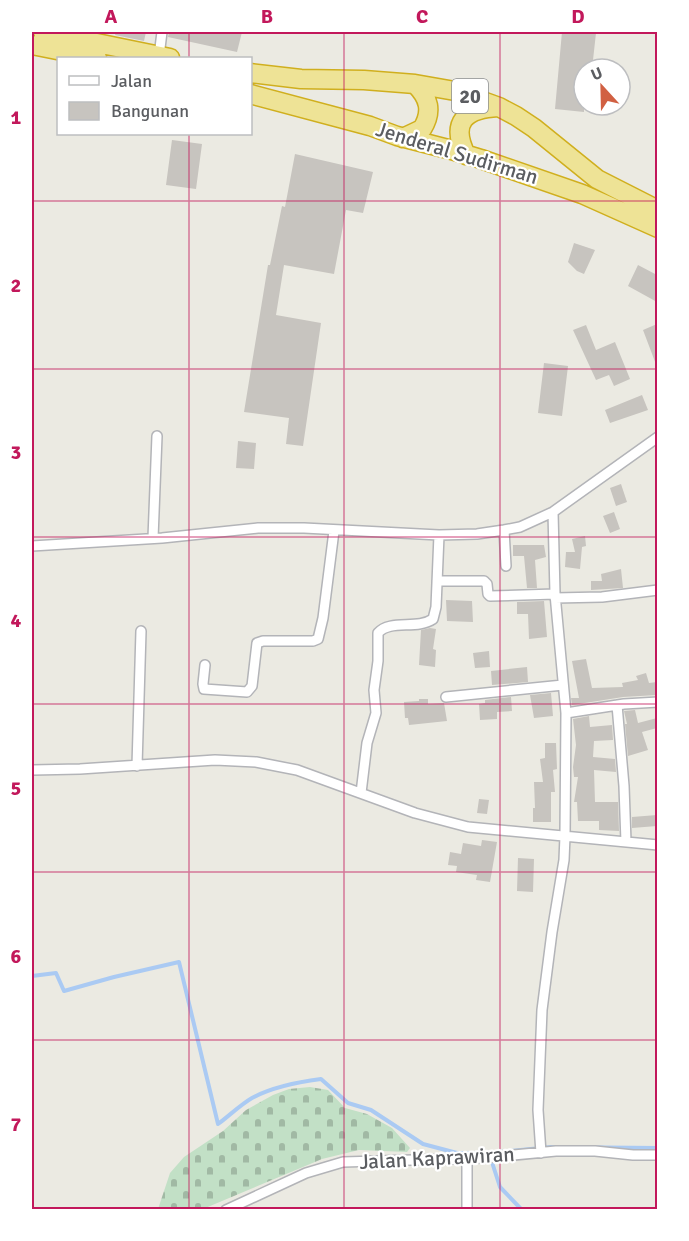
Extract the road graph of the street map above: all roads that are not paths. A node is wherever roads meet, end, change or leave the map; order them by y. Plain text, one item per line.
1 (43, 32) edge
2 (162, 32) edge
3 (32, 45) edge
4 (92, 57) edge
5 (165, 57) edge
6 (252, 73) edge
7 (415, 84) junction
8 (252, 95) edge
9 (499, 106) junction
10 (404, 138) junction
11 (466, 154) junction
12 (657, 210) edge
13 (657, 228) edge
14 (157, 436) dead end
15 (657, 437) edge
16 (553, 512) junction
17 (504, 530) junction
18 (334, 531) junction
19 (439, 535) junction
20 (153, 538) junction
21 (32, 546) edge
22 (506, 566) dead end
23 (437, 581) junction
24 (657, 590) edge
25 (555, 596) junction
26 (141, 631) dead end
27 (205, 665) dead end
28 (563, 685) junction
29 (446, 697) dead end
30 (657, 702) edge
31 (617, 705) junction
32 (566, 713) junction
33 (137, 766) junction
34 (32, 770) edge
35 (361, 793) junction
36 (565, 836) junction
37 (626, 842) junction
38 (657, 845) edge
39 (541, 1148) junction
40 (657, 1155) edge
41 (467, 1159) junction
42 (226, 1209) edge
43 (467, 1209) edge

1 - 5 highway
2 - 5 street
3 - 4 highway
6 - 7 highway, Jenderal Sudirman / 20
7 - 9 highway, Jenderal Sudirman / 20
7 - 10 highway
8 - 10 highway, Jenderal Sudirman
9 - 11 highway
9 - 12 highway, Jenderal Sudirman / 20
10 - 11 highway, Jenderal Sudirman
11 - 13 highway, Jenderal Sudirman
14 - 20 street
15 - 16 street
16 - 17 street
16 - 25 street
17 - 19 street
17 - 22 street
18 - 19 street
18 - 20 street
18 - 27 street
19 - 23 street
20 - 21 street
23 - 25 street
23 - 35 street
24 - 25 street
25 - 28 street
26 - 33 street
28 - 29 street
28 - 32 street
30 - 31 street
31 - 32 street
31 - 37 street
32 - 36 street
33 - 34 street
33 - 35 street
35 - 36 street
36 - 37 street
36 - 39 street
37 - 38 street
39 - 40 street, Jalan Kaprawiran
39 - 41 street, Jalan Kaprawiran
41 - 42 street, Jalan Kaprawiran
41 - 43 street

